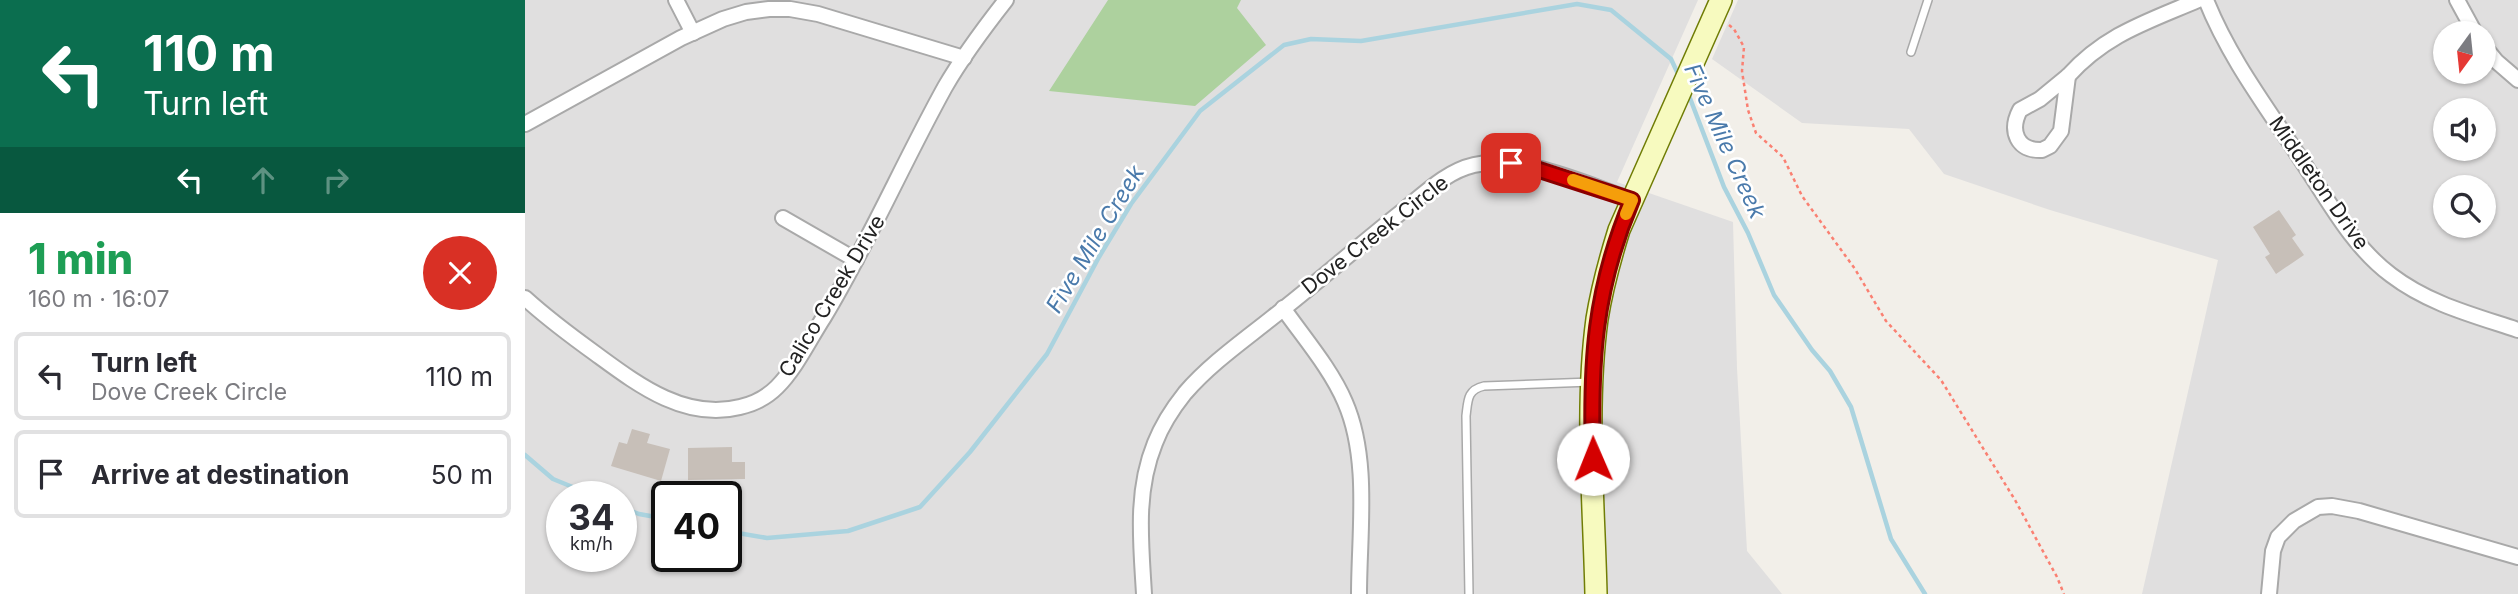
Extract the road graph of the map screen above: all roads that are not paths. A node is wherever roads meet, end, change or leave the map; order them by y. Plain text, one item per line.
1 (676, 0) edge
2 (1006, 0) edge
3 (1928, 0) edge
4 (2198, 0) edge
5 (2206, 0) edge
6 (2456, 0) edge
7 (1718, 8) edge
8 (2468, 21) edge
9 (693, 33) junction
10 (1911, 52) dead end
11 (964, 58) junction
12 (2496, 62) edge
13 (2068, 76) junction
14 (2518, 80) edge
15 (525, 124) edge
16 (1632, 200) junction
17 (783, 218) dead end
18 (856, 260) junction
19 (525, 298) edge
20 (1283, 308) junction
21 (2518, 330) edge
22 (1593, 382) junction
23 (2518, 557) edge
24 (1144, 594) edge
25 (1359, 594) edge
26 (1469, 594) edge
27 (1596, 594) edge
28 (2270, 594) edge

1 - 9 street
2 - 11 street, Calico Creek Drive
3 - 10 lane
4 - 13 street
5 - 21 street, Middleton Drive
6 - 8 street
7 - 16 street
9 - 11 street
9 - 15 street
11 - 18 street, Calico Creek Drive
12 - 14 street
13 - 13 street
16 - 20 street, Dove Creek Circle
16 - 22 street
17 - 18 street
18 - 19 street, Calico Creek Drive
20 - 24 street, Dove Creek Circle
20 - 25 street, Dove Creek Circle
22 - 26 lane
22 - 27 street
23 - 28 street

